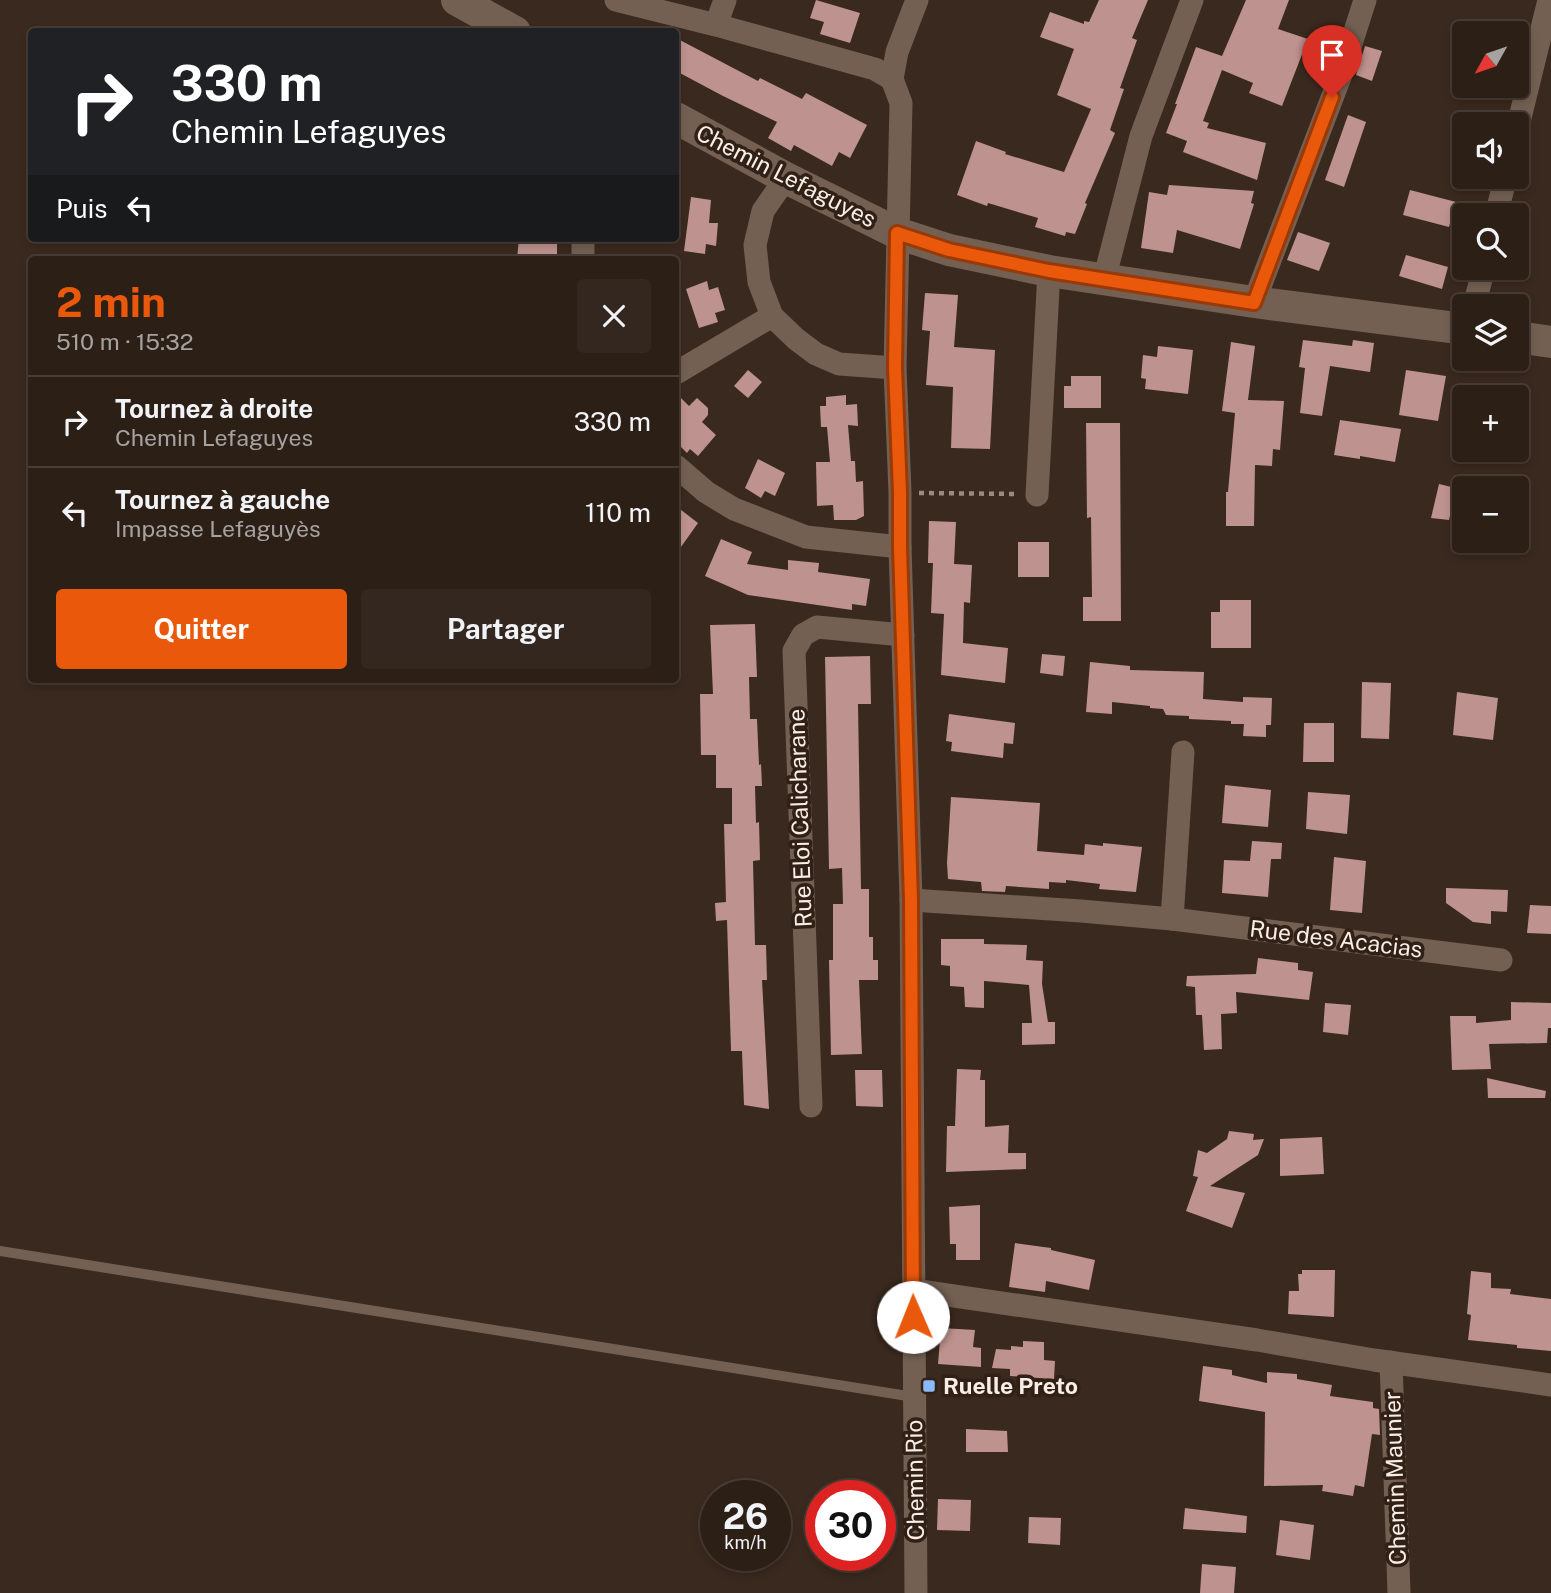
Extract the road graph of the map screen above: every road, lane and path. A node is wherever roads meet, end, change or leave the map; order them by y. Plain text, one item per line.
1 (457, 0) edge
2 (616, 0) edge
3 (725, 0) edge
4 (917, 0) edge
5 (1192, 0) edge
6 (1365, 0) edge
7 (1549, 0) edge
8 (716, 25) junction
9 (508, 28) edge
10 (892, 79) junction
11 (1521, 112) edge
12 (679, 120) edge
13 (786, 178) junction
14 (897, 233) junction
15 (1049, 271) junction
16 (1104, 280) junction
17 (1254, 303) junction
18 (772, 316) junction
19 (1452, 326) edge
20 (1529, 339) edge
21 (1551, 342) edge
22 (895, 368) junction
23 (679, 371) edge
24 (679, 469) edge
25 (900, 492) junction
26 (1037, 495) joint
27 (900, 547) junction
28 (903, 635) junction
29 (1183, 752) dead end
30 (911, 900) junction
31 (1172, 919) junction
32 (1501, 960) dead end
33 (811, 1106) dead end
34 (0, 1251) edge
35 (913, 1290) junction
36 (1391, 1362) junction
37 (1551, 1385) edge
38 (914, 1397) junction
39 (916, 1593) edge
40 (1399, 1593) edge

1 - 9 main road
2 - 8 street
3 - 8 street
4 - 10 street, Chemin Lefaguyes
5 - 16 street
6 - 17 street
7 - 11 street
8 - 10 street
10 - 14 street, Chemin Lefaguyes
12 - 13 main road, Chemin Lefaguyes
13 - 14 main road, Chemin Lefaguyes
13 - 18 street
14 - 15 main road, Chemin Lefaguyes
14 - 22 street, Chemin Rio
15 - 16 main road, Chemin Lefaguyes
15 - 26 street
16 - 17 main road, Chemin Lefaguyes
17 - 19 main road, Chemin Lefaguyes
18 - 22 street
18 - 23 street
20 - 21 main road
22 - 25 street, Chemin Rio
24 - 27 street
25 - 26 path
25 - 27 street, Chemin Rio
27 - 28 street, Chemin Rio
28 - 30 street, Chemin Rio
28 - 33 street, Rue Eloi Calicharane
29 - 31 street
30 - 31 street, Rue des Acacias
30 - 35 street, Chemin Rio
31 - 32 street, Rue des Acacias
34 - 38 lane
35 - 36 street
35 - 38 street, Chemin Rio
36 - 37 street
36 - 40 street, Chemin Maunier
38 - 39 street, Chemin Rio

